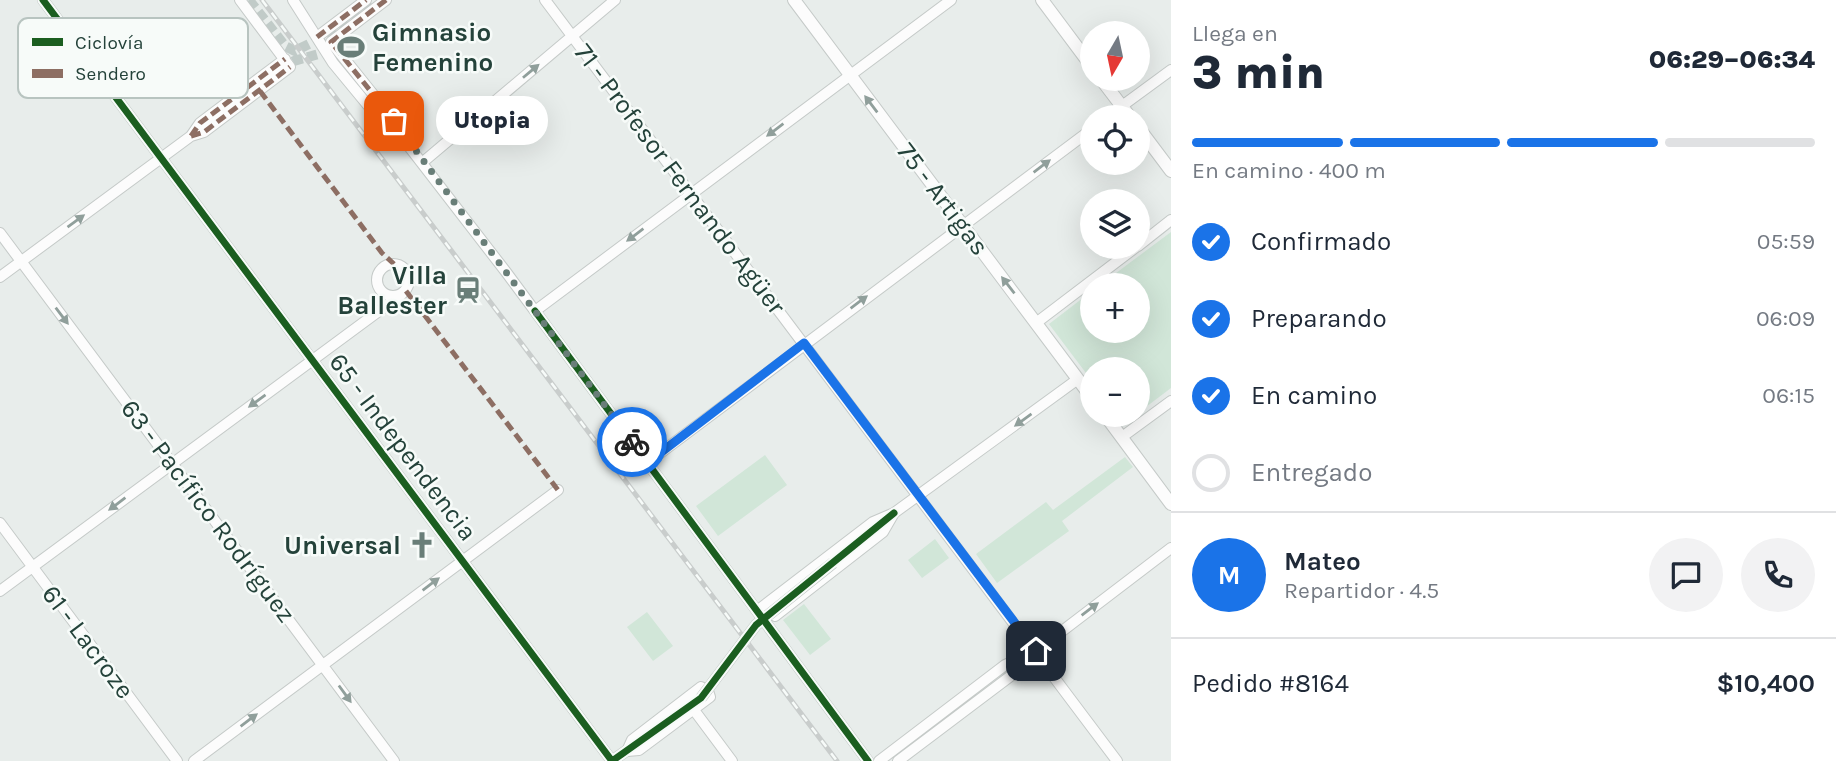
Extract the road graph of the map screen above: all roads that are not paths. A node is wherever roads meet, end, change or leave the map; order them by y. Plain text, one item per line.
1 (43, 0) edge
2 (240, 0) edge
3 (293, 0) edge
4 (366, 0) edge
5 (386, 0) edge
6 (545, 0) edge
7 (615, 0) edge
8 (794, 0) edge
9 (951, 0) edge
10 (1042, 0) edge
11 (56, 18) edge
12 (573, 36) junction
13 (317, 37) junction
14 (1080, 51) edge
15 (1171, 70) edge
16 (849, 75) junction
17 (1110, 91) edge
18 (248, 96) edge
19 (116, 98) edge
20 (245, 98) edge
21 (1121, 105) edge
22 (1134, 105) edge
23 (397, 131) dead end
24 (1080, 137) edge
25 (1150, 143) edge
26 (161, 158) junction
27 (420, 158) junction
28 (1171, 171) edge
29 (690, 193) junction
30 (1171, 220) edge
31 (962, 226) junction
32 (0, 233) edge
33 (1150, 236) edge
34 (1120, 259) edge
35 (21, 261) junction
36 (0, 277) edge
37 (387, 298) junction
38 (535, 311) junction
39 (1036, 323) junction
40 (804, 343) junction
41 (312, 360) junction
42 (1078, 379) junction
43 (1080, 382) edge
44 (1171, 401) edge
45 (1114, 427) edge
46 (1122, 437) junction
47 (172, 463) junction
48 (647, 463) junction
49 (558, 490) dead end
50 (918, 496) junction
51 (1171, 504) edge
52 (894, 513) junction
53 (0, 523) edge
54 (1171, 548) edge
55 (462, 560) junction
56 (33, 567) junction
57 (0, 592) edge
58 (757, 611) junction
59 (766, 623) junction
60 (1036, 651) junction
61 (1024, 659) junction
62 (323, 665) junction
63 (694, 709) junction
64 (631, 748) junction
65 (177, 761) edge
66 (194, 761) edge
67 (394, 761) edge
68 (612, 761) edge
69 (732, 761) edge
70 (868, 761) edge
71 (879, 761) edge
72 (891, 761) edge
73 (898, 761) edge
74 (1117, 761) edge

1 - 11 street, 65 - Independencia
2 - 18 street
3 - 13 street
4 - 13 street
5 - 27 street
6 - 12 street, 71 - Profesor Fernando Agüer
7 - 12 street
8 - 16 street, 75 - Artigas
9 - 16 street
10 - 14 street
27 -> 12 street
12 - 29 street, 71 - Profesor Fernando Agüer
13 - 27 street
15 - 22 street
16 -> 29 street
31 -> 16 street, 75 - Artigas
17 - 21 street
19 - 26 street, 65 - Independencia
20 - 26 street
23 - 27 street
31 -> 24 street
25 - 28 street
35 -> 26 street
26 - 41 street, 65 - Independencia
27 - 38 street
29 -> 38 street
29 - 40 street, 71 - Profesor Fernando Agüer
30 - 33 street
39 -> 31 street, 75 - Artigas
40 -> 31 street
32 - 35 street, 63 - Pacífico Rodríguez
34 - 39 street
35 - 36 street
35 -> 47 street, 63 - Pacífico Rodríguez
37 - 37 street
37 - 41 street
38 - 48 street
39 - 42 street, 75 - Artigas
40 - 48 street
40 - 50 street, 71 - Profesor Fernando Agüer
41 -> 47 street
41 - 55 street, 65 - Independencia
42 - 43 street, 75 - Artigas
42 -> 50 street
44 - 46 street
45 - 46 street
46 - 51 street
47 -> 56 street
47 - 62 street, 63 - Pacífico Rodríguez
48 - 58 street
49 - 55 street
50 - 52 street
50 - 60 street, 71 - Profesor Fernando Agüer
52 - 58 street
52 - 59 street
52 - 64 street, bridge
53 - 56 street, 61 - Lacroze
60 -> 54 street
62 -> 55 street
55 - 68 street, 65 - Independencia
56 - 57 street
56 - 65 street, 61 - Lacroze
58 - 59 street
59 - 70 street
60 - 61 street
60 - 74 street, 71 - Profesor Fernando Agüer
61 - 71 street
61 - 72 street
61 - 73 street
66 -> 62 street
62 -> 67 street, 63 - Pacífico Rodríguez
63 - 64 street
63 - 64 street
63 - 69 street
64 - 68 street

